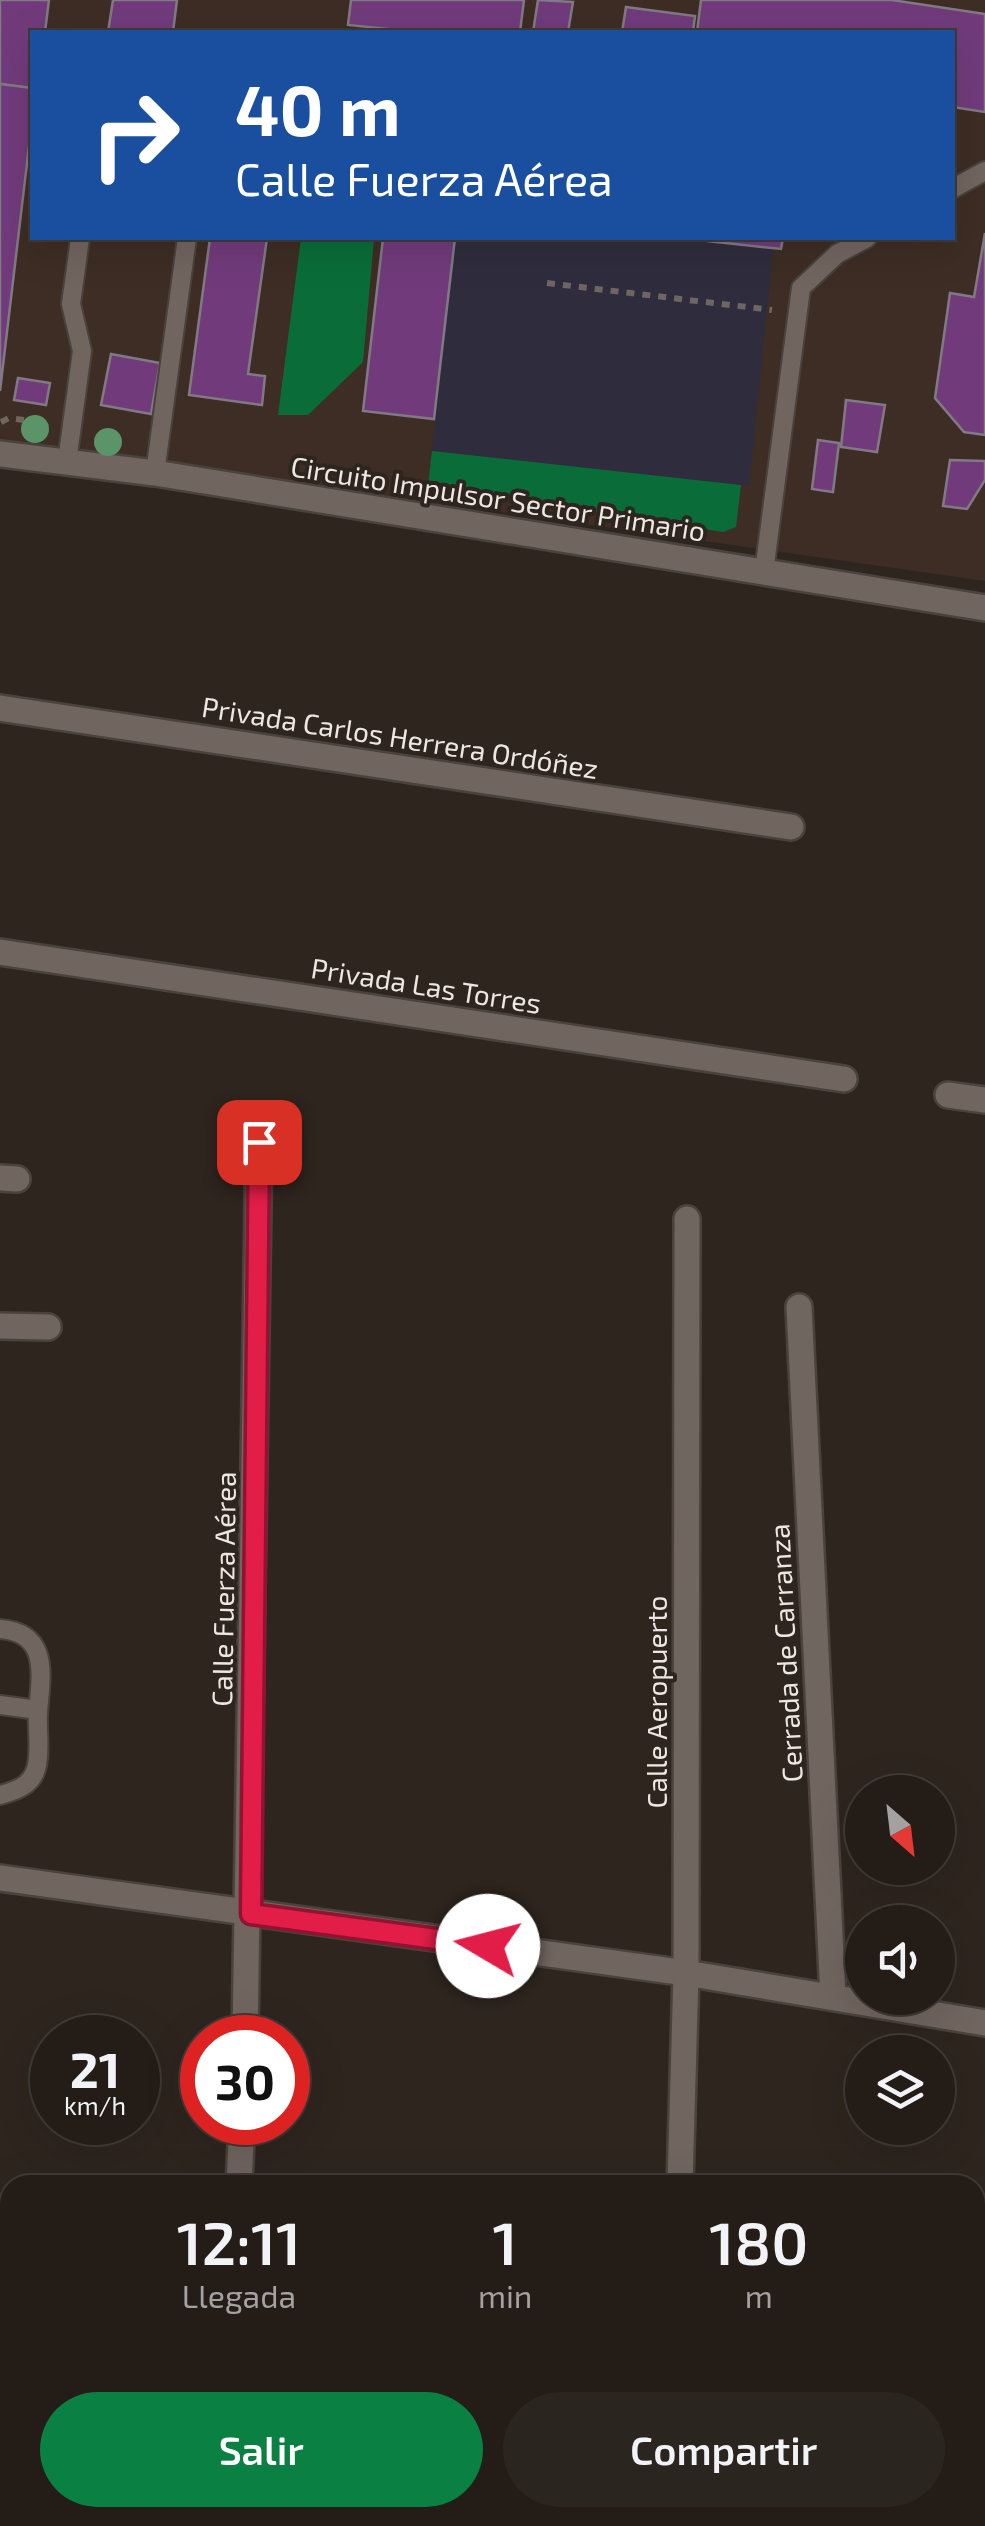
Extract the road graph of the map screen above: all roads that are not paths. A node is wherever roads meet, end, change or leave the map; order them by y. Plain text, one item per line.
1 (985, 171) edge
2 (955, 187) edge
3 (80, 240) edge
4 (187, 240) edge
5 (863, 240) edge
6 (0, 454) edge
7 (67, 462) junction
8 (155, 474) junction
9 (764, 572) junction
10 (985, 608) edge
11 (0, 708) edge
12 (791, 827) dead end
13 (0, 952) edge
14 (844, 1079) dead end
15 (948, 1095) dead end
16 (985, 1100) edge
17 (259, 1142) dead end
18 (687, 1219) dead end
19 (799, 1307) dead end
20 (0, 1326) edge
21 (48, 1327) dead end
22 (0, 1628) edge
23 (0, 1704) edge
24 (38, 1710) junction
25 (0, 1795) edge
26 (0, 1878) edge
27 (251, 1914) junction
28 (686, 1973) junction
29 (834, 1996) junction
30 (247, 2015) edge
31 (985, 2023) edge
32 (241, 2145) edge
33 (239, 2175) edge
34 (680, 2175) edge

1 - 2 lane
3 - 7 lane
4 - 8 lane
5 - 9 lane
6 - 7 street, Circuito Impulsor Sector Primario
7 - 8 street, Circuito Impulsor Sector Primario
8 - 9 street, Circuito Impulsor Sector Primario
9 - 10 street, Circuito Impulsor Sector Primario
11 - 12 street, Privada Carlos Herrera Ordóñez
13 - 14 street, Privada Las Torres
15 - 16 street
17 - 27 street, Calle Fuerza Aérea
18 - 28 street, Calle Aeropuerto
19 - 29 street, Cerrada de Carranza
20 - 21 street
22 - 24 lane
23 - 24 lane
24 - 25 lane
26 - 27 street
27 - 28 street
27 - 30 street, Calle Fuerza Aérea
28 - 29 street
28 - 34 street, Calle Aeropuerto
29 - 31 street
32 - 33 street

